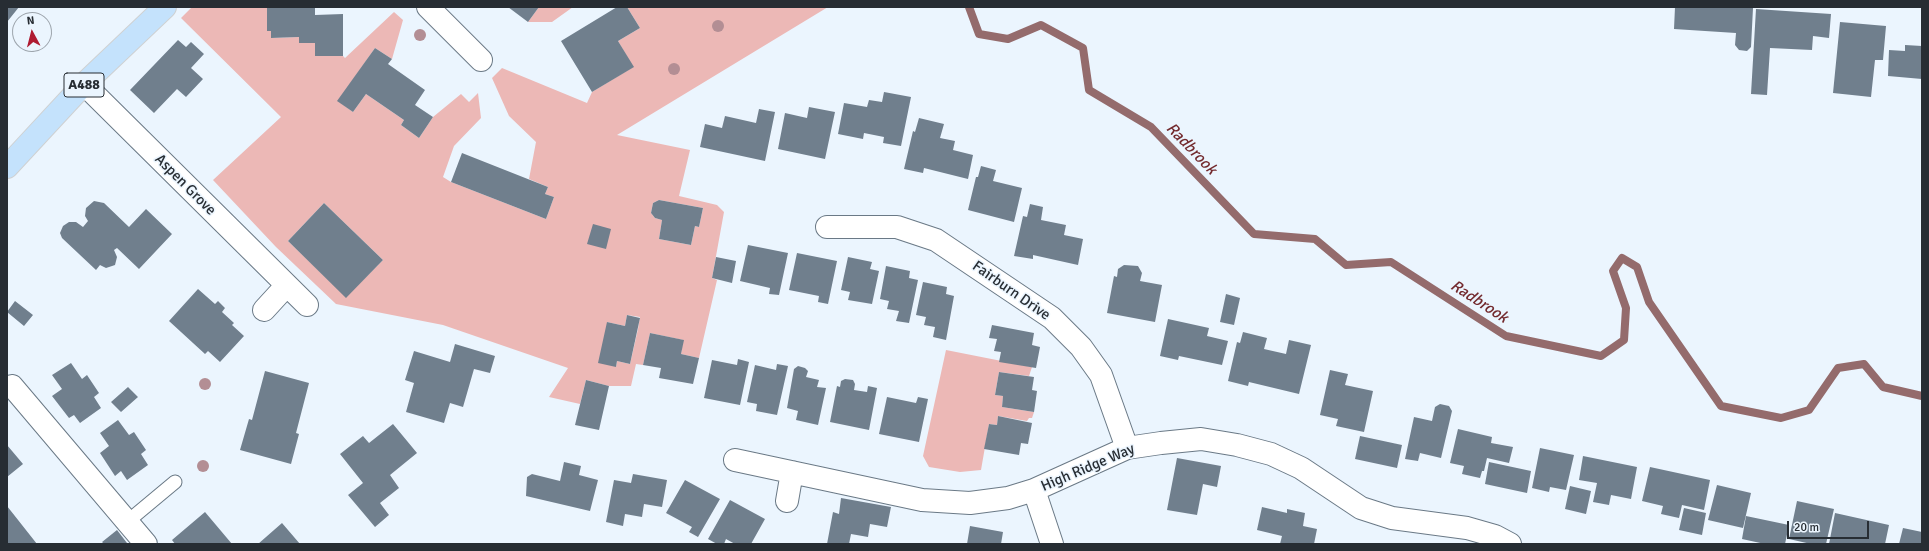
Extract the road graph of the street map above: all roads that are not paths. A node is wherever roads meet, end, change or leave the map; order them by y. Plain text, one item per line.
1 (165, 7) edge
2 (428, 7) edge
3 (481, 60) dead end
4 (84, 84) junction
5 (7, 167) edge
6 (827, 227) dead end
7 (286, 286) junction
8 (307, 305) dead end
9 (264, 310) dead end
10 (12, 386) dead end
11 (1127, 448) junction
12 (735, 460) dead end
13 (792, 472) junction
14 (175, 482) dead end
15 (1034, 490) junction
16 (787, 501) dead end
17 (127, 522) junction
18 (146, 544) edge
19 (1052, 544) edge
20 (1510, 544) edge

1 - 4 main road, A488
2 - 3 street
4 - 5 main road, A488
4 - 7 street, Aspen Grove
6 - 11 street, Fairburn Drive
7 - 8 street, Aspen Grove
7 - 9 street
10 - 17 street
11 - 15 street, High Ridge Way
11 - 20 street, High Ridge Way
12 - 13 street, High Ridge Way
13 - 15 street, High Ridge Way
13 - 16 street
14 - 17 lane
15 - 19 street
17 - 18 street

